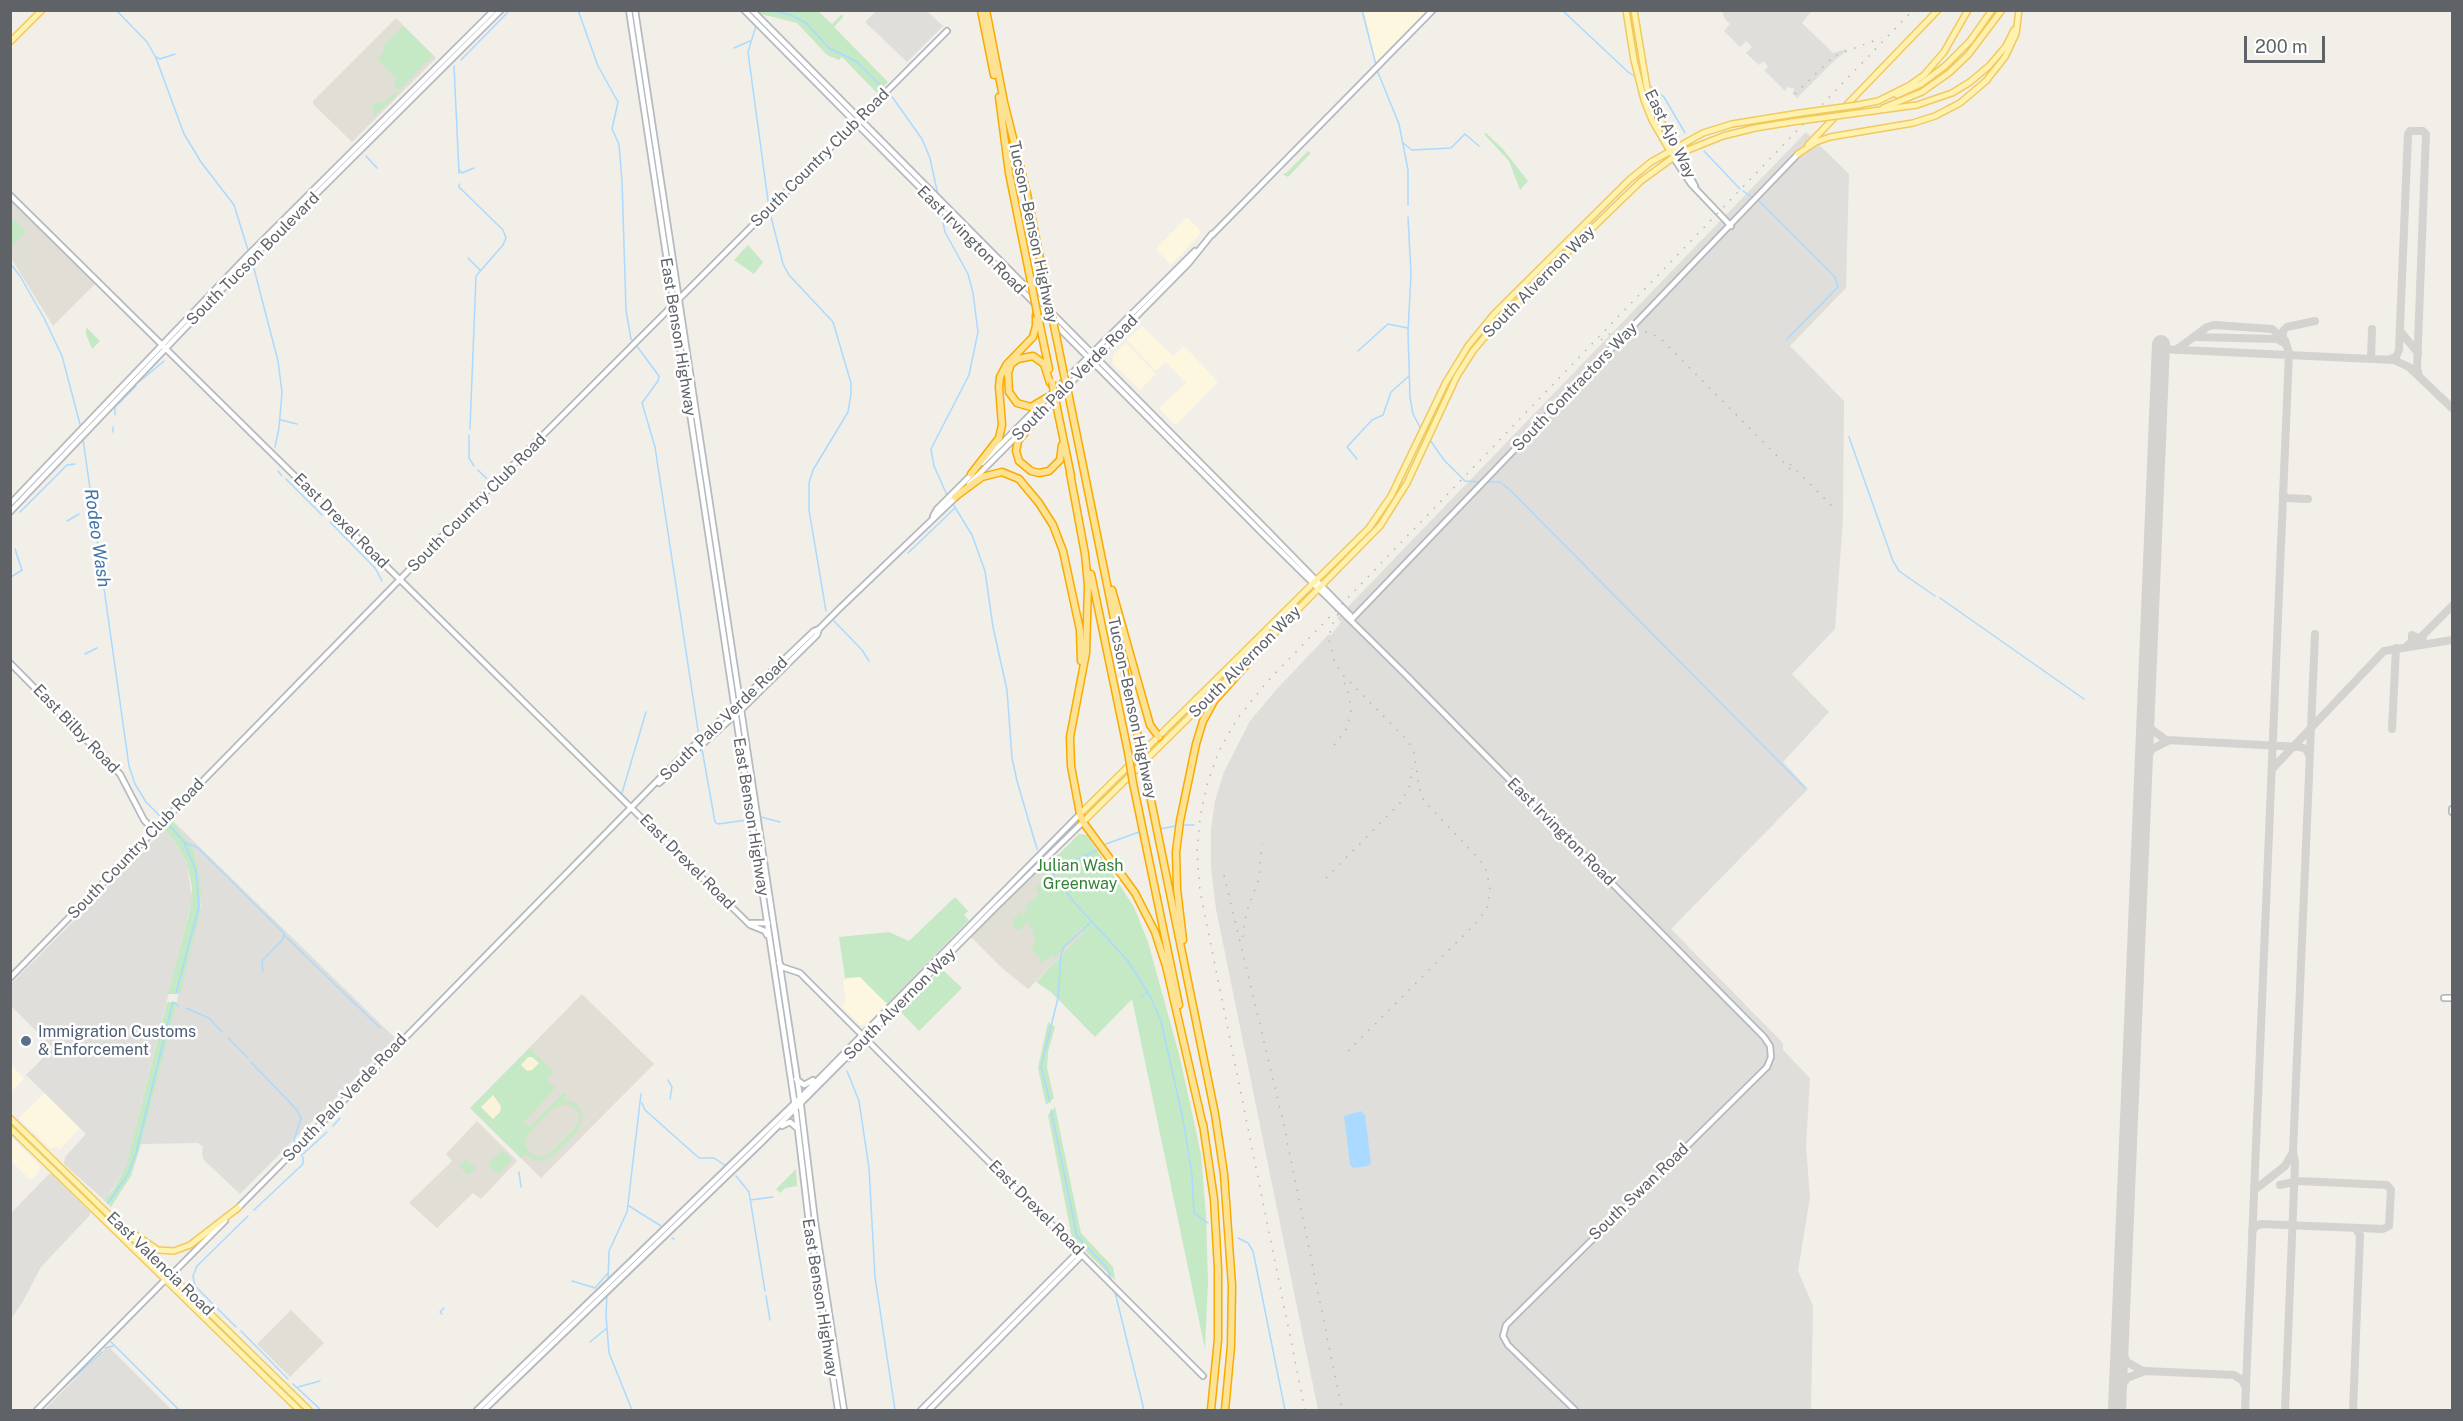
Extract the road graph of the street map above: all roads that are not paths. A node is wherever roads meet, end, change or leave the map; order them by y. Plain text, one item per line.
1 (42, 10) edge
2 (494, 10) edge
3 (501, 10) edge
4 (629, 10) edge
5 (635, 10) edge
6 (744, 10) edge
7 (986, 10) edge
8 (1433, 10) edge
9 (1626, 10) edge
10 (1634, 10) edge
11 (1938, 10) edge
12 (1968, 10) edge
13 (1992, 10) edge
14 (2002, 10) edge
15 (2018, 10) edge
16 (753, 11) edge
17 (981, 11) edge
18 (756, 18) junction
19 (947, 31) dead end
20 (10, 42) edge
21 (1878, 101) junction
22 (1866, 112) junction
23 (857, 121) junction
24 (1672, 149) junction
25 (1798, 154) junction
26 (1676, 156) junction
27 (10, 195) edge
28 (1731, 226) junction
29 (1212, 234) junction
30 (1175, 271) junction
31 (1158, 294) junction
32 (678, 299) junction
33 (674, 304) junction
34 (1037, 316) junction
35 (163, 346) junction
36 (1090, 355) junction
37 (1094, 360) junction
38 (1051, 382) junction
39 (1048, 397) junction
40 (1042, 412) junction
41 (1059, 418) junction
42 (1070, 473) junction
43 (971, 474) junction
44 (954, 495) junction
45 (10, 504) edge
46 (10, 512) edge
47 (1102, 559) junction
48 (400, 579) junction
49 (1318, 585) junction
50 (722, 607) junction
51 (1362, 609) junction
52 (1346, 611) junction
53 (1351, 620) junction
54 (819, 629) junction
55 (1271, 637) junction
56 (10, 663) edge
57 (736, 683) junction
58 (1079, 684) junction
59 (756, 689) junction
60 (740, 707) junction
61 (734, 708) junction
62 (735, 715) junction
63 (721, 728) junction
64 (1159, 737) junction
65 (739, 740) junction
66 (655, 786) junction
67 (632, 808) junction
68 (1080, 814) junction
69 (1083, 822) junction
70 (154, 831) junction
71 (748, 922) junction
72 (770, 923) junction
73 (770, 939) junction
74 (779, 962) junction
75 (790, 969) junction
76 (781, 975) junction
77 (10, 978) edge
78 (1189, 988) junction
79 (2444, 998) dead end
80 (2452, 998) edge
81 (786, 1027) junction
82 (864, 1037) junction
83 (1770, 1046) joint
84 (842, 1055) junction
85 (796, 1079) junction
86 (798, 1101) junction
87 (796, 1109) junction
88 (10, 1118) edge
89 (1203, 1125) junction
90 (10, 1128) edge
91 (798, 1131) junction
92 (759, 1145) junction
93 (55, 1161) junction
94 (50, 1166) junction
95 (238, 1208) junction
96 (112, 1217) junction
97 (1081, 1253) junction
98 (171, 1275) junction
99 (165, 1280) junction
100 (1203, 1376) dead end
101 (37, 1410) edge
102 (299, 1410) edge
103 (309, 1410) edge
104 (477, 1410) edge
105 (484, 1410) edge
106 (838, 1410) edge
107 (844, 1410) edge
108 (921, 1410) edge
109 (929, 1410) edge
110 (1211, 1410) edge
111 (1225, 1410) edge
112 (1575, 1410) edge

1 - 20 main road
2 - 35 main road, South Tucson Boulevard
3 - 35 main road, South Tucson Boulevard
4 - 33 main road, East Benson Highway
5 - 32 main road, East Benson Highway
6 - 18 main road, East Irvington Road
7 - 47 highway, Tucson–Benson Highway, bridge
8 - 29 main road, South Palo Verde Road
9 - 24 main road, East Ajo Way
10 - 24 main road, East Ajo Way
11 - 25 main road
12 - 21 main road, South Alvernon Way
13 - 21 main road
14 - 22 main road
15 - 22 main road, South Alvernon Way
15 - 25 main road
16 - 18 main road, East Irvington Road
17 - 34 highway, Tucson–Benson Highway, bridge
18 - 23 main road, East Irvington Road
18 - 23 main road, East Irvington Road
19 - 23 main road, South Country Club Road
21 - 24 main road, South Alvernon Way, bridge
22 - 26 main road, South Alvernon Way, bridge
23 - 32 main road, South Country Club Road
23 - 36 main road, East Irvington Road
23 - 36 main road, East Irvington Road
24 - 26 main road, East Ajo Way
24 - 49 main road, South Alvernon Way
25 - 28 main road, South Contractors Way
26 - 28 main road, East Ajo Way
26 - 49 main road, South Alvernon Way
27 - 35 main road, East Drexel Road
28 - 51 main road, South Contractors Way
29 - 30 main road, South Palo Verde Road
29 - 31 main road, South Palo Verde Road
30 - 31 main road
30 - 36 main road, South Palo Verde Road
31 - 37 main road, South Palo Verde Road
32 - 33 main road, South Country Club Road
32 - 50 main road, East Benson Highway
33 - 48 main road, South Country Club Road
33 - 50 main road, East Benson Highway
34 - 38 highway, Tucson–Benson Highway
34 - 43 highway
35 - 45 main road, South Tucson Boulevard
35 - 46 main road, South Tucson Boulevard
35 - 48 main road, East Drexel Road
36 - 37 main road, East Irvington Road
36 - 39 main road, South Palo Verde Road
37 - 40 main road, South Palo Verde Road
37 - 49 main road, East Irvington Road
38 - 39 highway
38 - 41 highway, Tucson–Benson Highway, bridge
39 - 43 main road, South Palo Verde Road
40 - 41 highway
40 - 44 main road, South Palo Verde Road
41 - 42 highway, Tucson–Benson Highway
42 - 58 highway
42 - 89 highway, Tucson–Benson Highway, bridge
43 - 44 main road, South Palo Verde Road
44 - 54 main road, South Palo Verde Road
44 - 58 highway
47 - 64 highway
47 - 78 highway, Tucson–Benson Highway, bridge
48 - 67 main road, East Drexel Road
48 - 70 main road, South Country Club Road
49 - 52 main road, East Irvington Road
49 - 53 main road, East Irvington Road
49 - 55 main road, South Alvernon Way
49 - 64 main road, South Alvernon Way
50 - 57 main road, East Benson Highway
50 - 61 main road, East Benson Highway
51 - 52 main road
51 - 53 main road, South Contractors Way
52 - 53 main road, East Irvington Road
53 - 83 main road, East Irvington Road
54 - 59 main road, South Palo Verde Road
54 - 60 main road, South Palo Verde Road
55 - 69 main road, South Alvernon Way
55 - 78 highway
56 - 70 main road, East Bilby Road
57 - 59 main road
57 - 60 main road, East Benson Highway
58 - 68 highway
59 - 60 main road, South Palo Verde Road
60 - 61 main road, South Palo Verde Road
60 - 62 main road, South Palo Verde Road
60 - 72 main road, East Benson Highway
61 - 62 main road, East Benson Highway
61 - 66 main road, South Palo Verde Road
62 - 63 main road, South Palo Verde Road
62 - 65 main road, East Benson Highway
63 - 65 main road
63 - 66 main road, South Palo Verde Road
64 - 68 main road, South Alvernon Way
65 - 72 main road, East Benson Highway
66 - 67 main road, South Palo Verde Road
67 - 71 main road, East Drexel Road
67 - 95 main road, South Palo Verde Road
68 - 69 highway
68 - 82 main road, South Alvernon Way
69 - 82 main road, South Alvernon Way
69 - 89 highway
70 - 77 main road, South Country Club Road
71 - 72 main road
71 - 73 main road, East Drexel Road
72 - 73 main road, East Benson Highway
72 - 74 main road, East Benson Highway
73 - 81 main road, East Benson Highway
74 - 75 main road, East Drexel Road
74 - 76 main road, East Benson Highway
75 - 76 main road
75 - 82 main road, East Drexel Road
76 - 81 main road, East Benson Highway
78 - 111 highway, Tucson–Benson Highway
79 - 80 main road
81 - 85 main road, East Benson Highway
81 - 86 main road, East Benson Highway
82 - 84 main road, South Alvernon Way
82 - 86 main road, South Alvernon Way
82 - 97 main road, East Drexel Road
83 - 112 main road, South Swan Road
84 - 85 main road
84 - 86 main road, South Alvernon Way
85 - 86 main road, East Benson Highway
86 - 87 main road, South Alvernon Way
86 - 104 main road, South Alvernon Way
86 - 107 main road, East Benson Highway
87 - 91 main road, East Benson Highway
87 - 92 main road, South Alvernon Way
88 - 93 main road, East Valencia Road
89 - 110 highway, Tucson–Benson Highway
90 - 94 main road, East Valencia Road
91 - 92 main road
91 - 106 main road, East Benson Highway
92 - 105 main road, South Alvernon Way
93 - 94 main road
93 - 96 main road, East Valencia Road
94 - 99 main road, East Valencia Road
95 - 96 main road
95 - 98 main road, South Palo Verde Road
96 - 98 main road, East Valencia Road
97 - 100 main road, East Drexel Road
97 - 108 main road
97 - 109 main road
98 - 99 main road, South Palo Verde Road
98 - 103 main road, East Valencia Road
99 - 101 main road, South Palo Verde Road
99 - 102 main road, East Valencia Road

